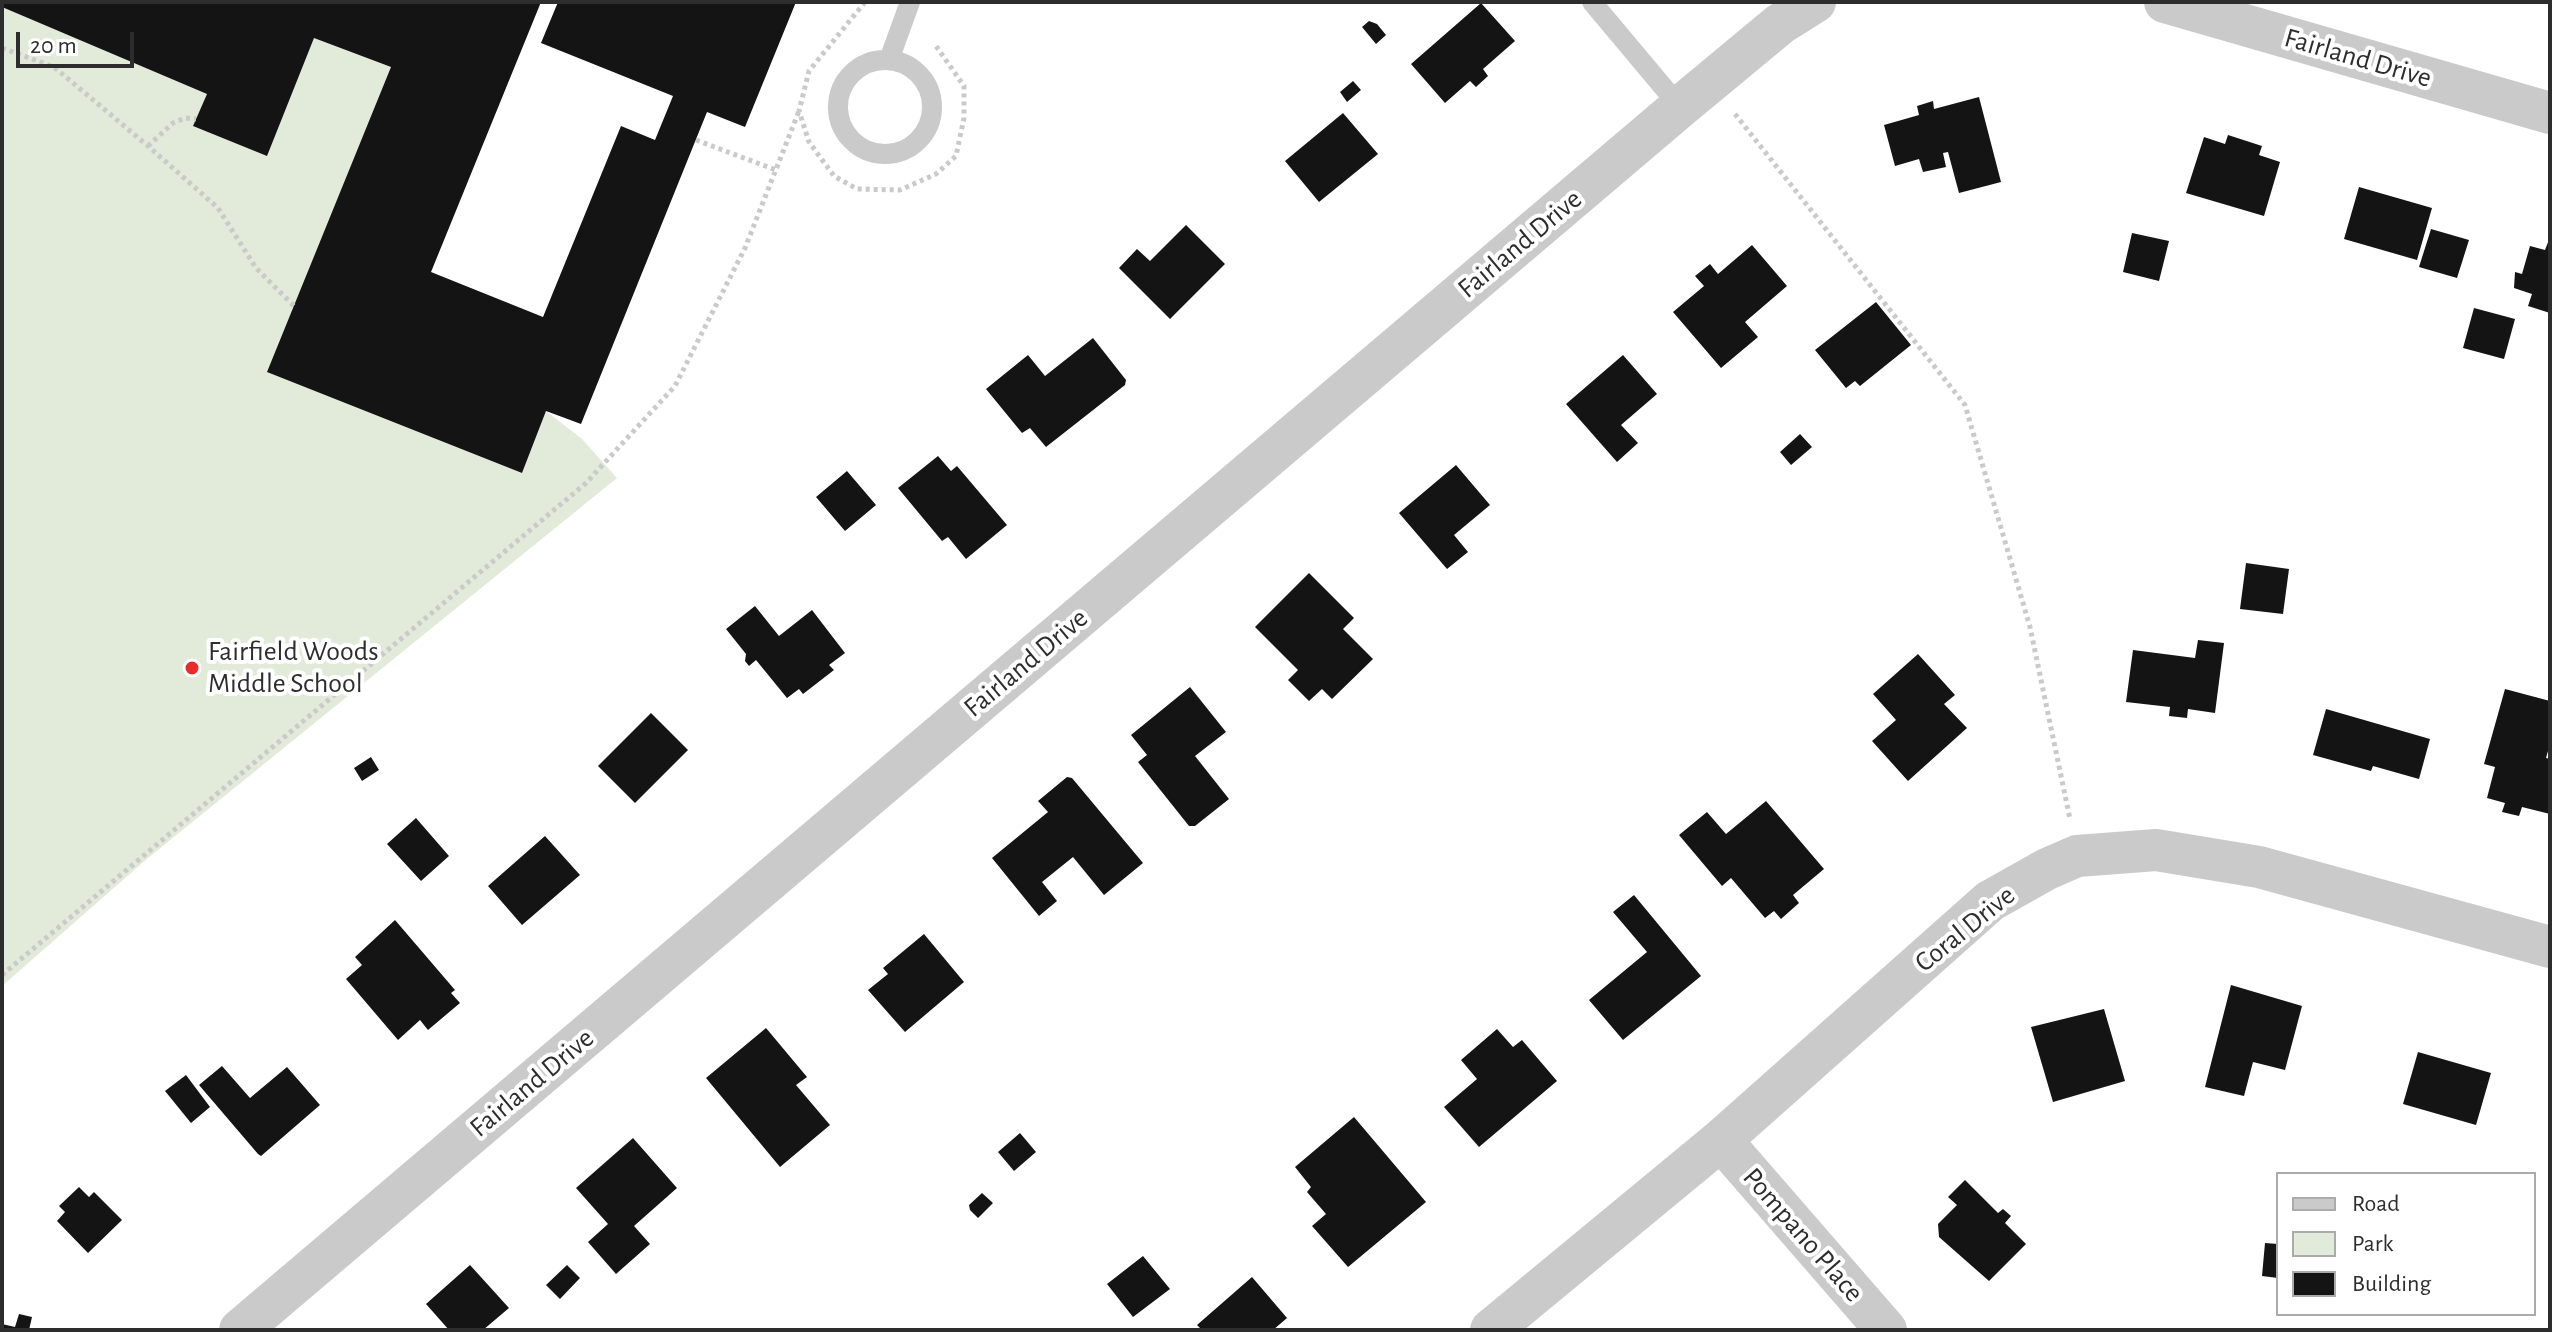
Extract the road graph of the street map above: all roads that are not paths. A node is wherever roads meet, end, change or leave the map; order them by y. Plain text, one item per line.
1 (910, 2) edge
2 (1592, 2) edge
3 (1815, 2) edge
4 (2165, 2) edge
5 (889, 60) junction
6 (1680, 107) junction
7 (2550, 113) edge
8 (2550, 947) edge
9 (1721, 1140) junction
10 (240, 1330) edge
11 (1491, 1330) edge
12 (1886, 1330) edge

1 - 5 lane
2 - 6 lane
3 - 6 street, Fairland Drive
4 - 7 street, Fairland Drive
5 - 5 lane
6 - 10 street, Fairland Drive
8 - 9 street, Coral Drive
9 - 11 street, Coral Drive
9 - 12 street, Pompano Place

